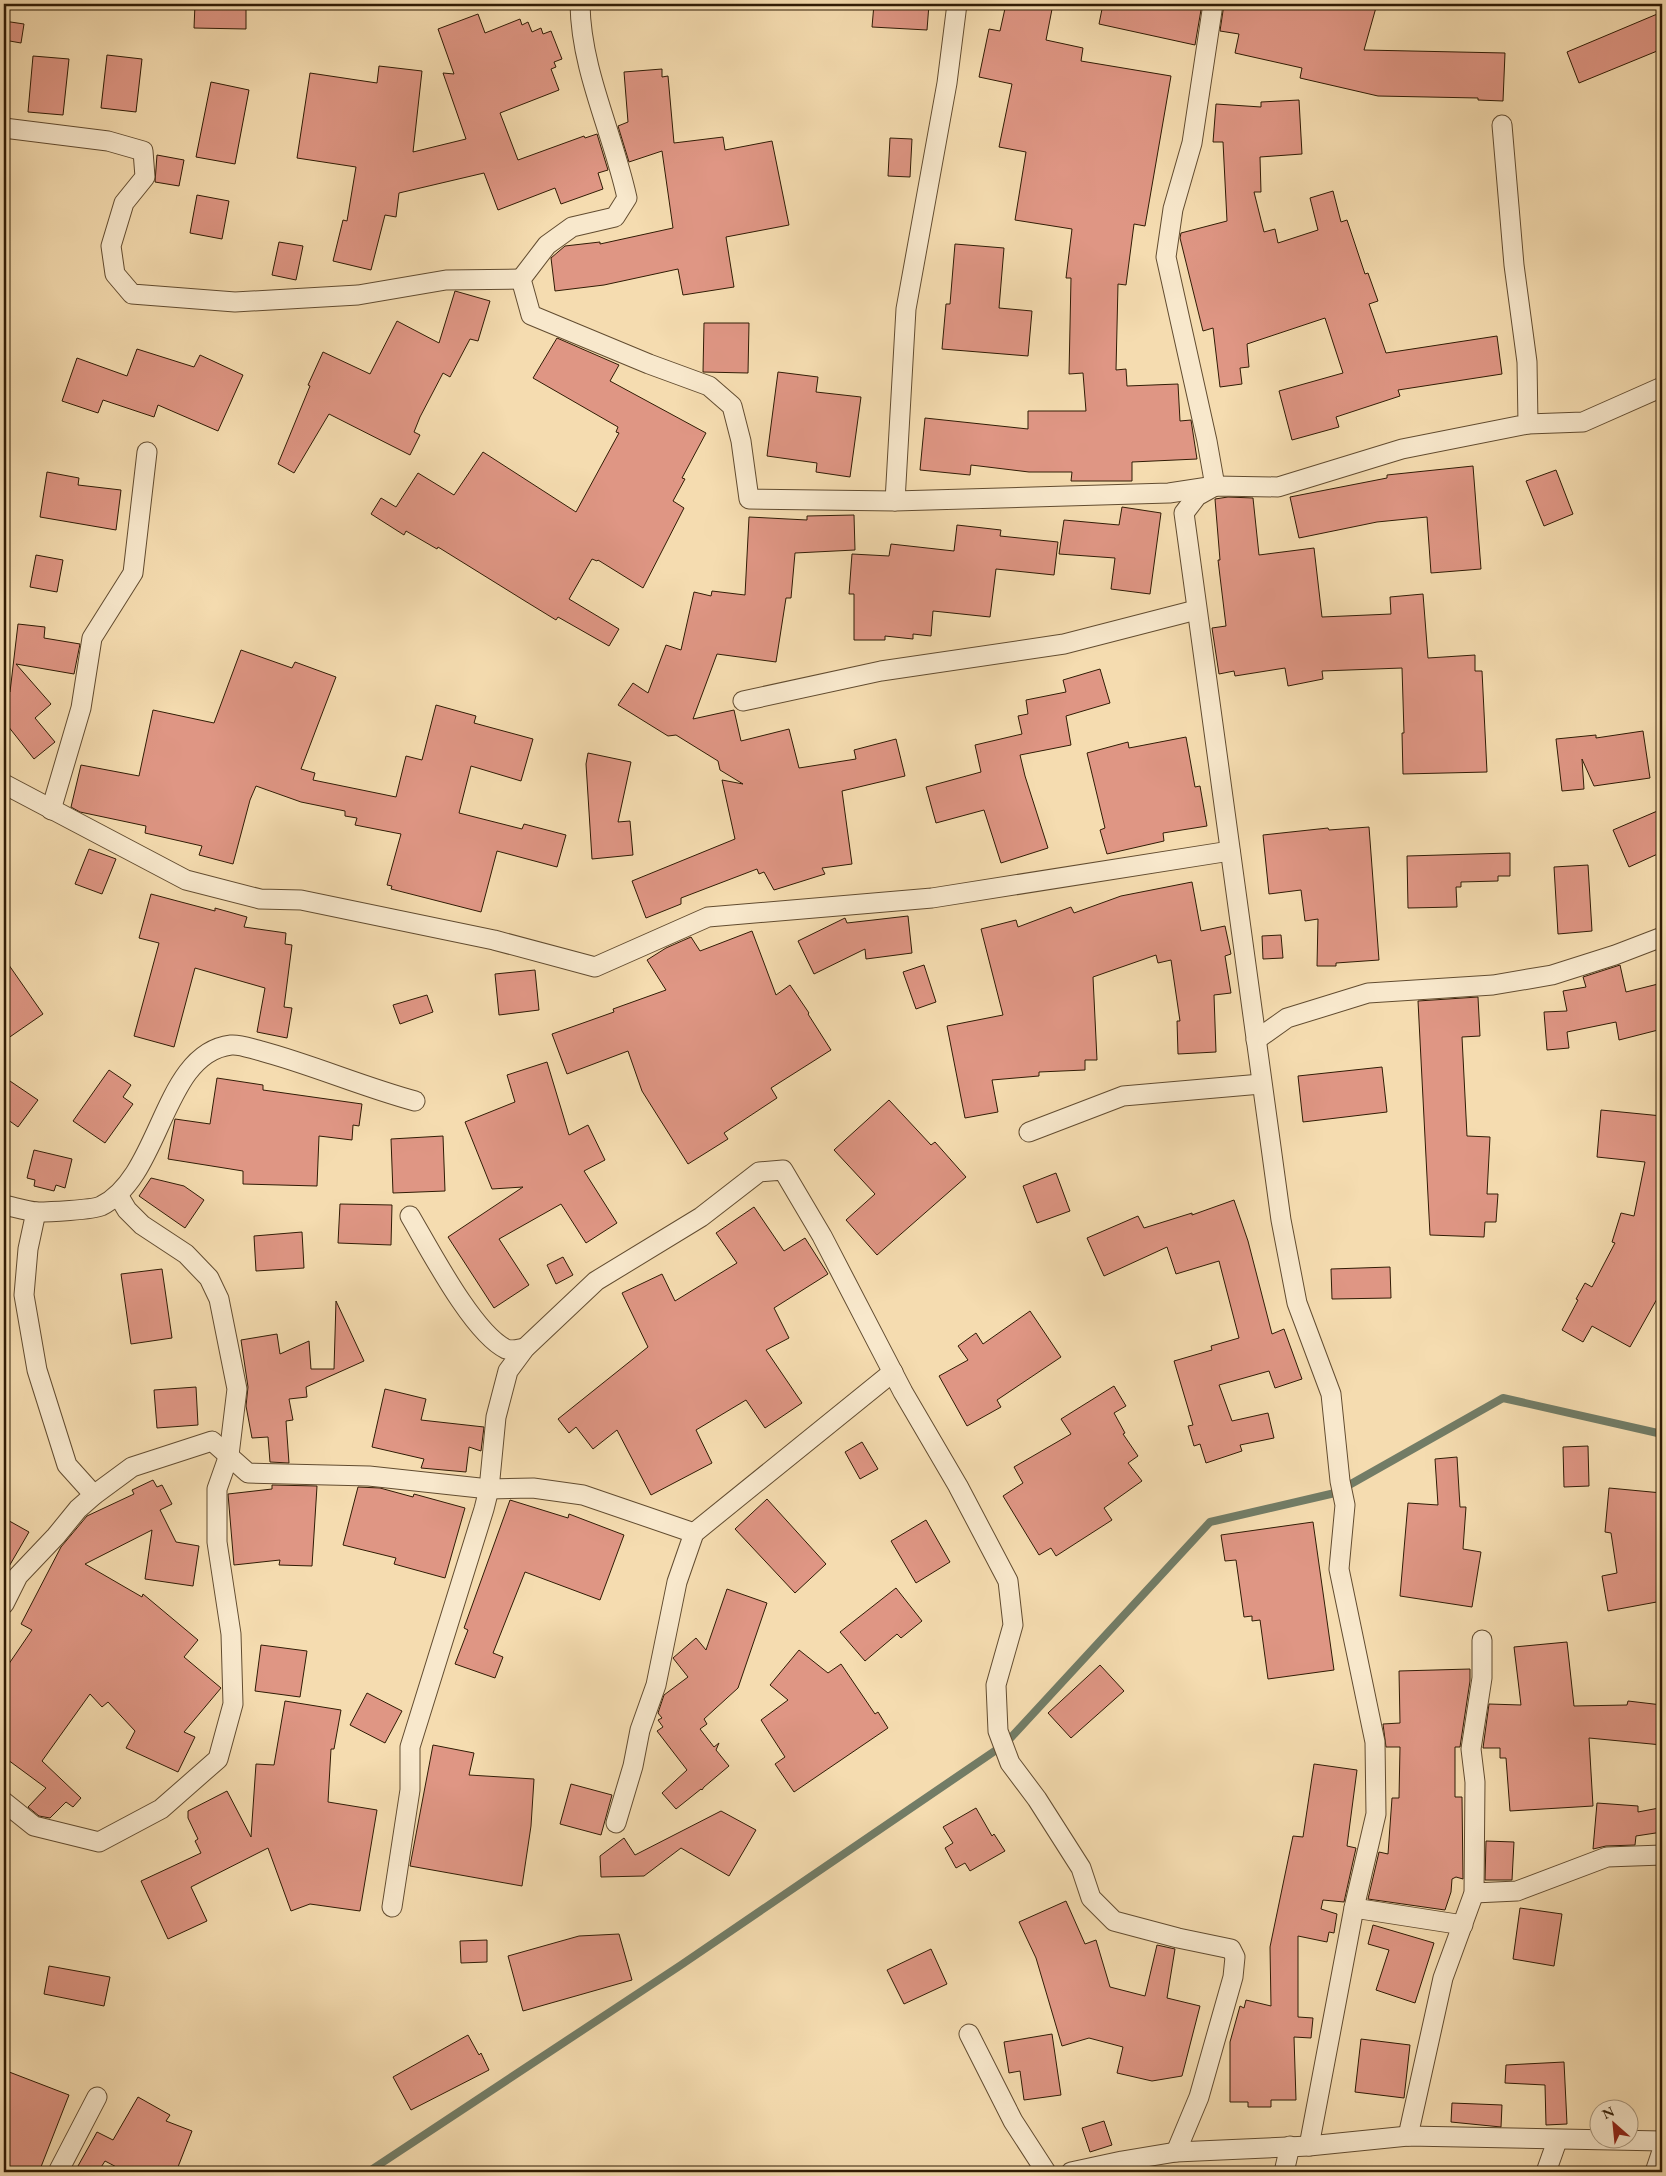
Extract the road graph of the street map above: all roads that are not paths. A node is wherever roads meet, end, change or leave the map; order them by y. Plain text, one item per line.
1 (580, 4) edge
2 (957, 4) edge
3 (1213, 4) edge
4 (1502, 125) dead end
5 (4, 128) edge
6 (521, 279) junction
7 (1662, 387) edge
8 (1528, 424) junction
9 (147, 452) dead end
10 (1214, 486) junction
11 (895, 501) junction
12 (1196, 610) junction
13 (743, 701) dead end
14 (4, 784) edge
15 (51, 810) junction
16 (1230, 851) junction
17 (1662, 937) edge
18 (1256, 1040) junction
19 (1261, 1084) junction
20 (415, 1101) dead end
21 (1030, 1132) dead end
22 (118, 1195) junction
23 (4, 1205) edge
24 (36, 1212) junction
25 (410, 1216) dead end
26 (525, 1348) junction
27 (893, 1372) junction
28 (229, 1455) junction
29 (489, 1489) junction
30 (94, 1495) junction
31 (694, 1533) junction
32 (4, 1604) edge
33 (1482, 1640) dead end
34 (4, 1802) edge
35 (616, 1823) dead end
36 (1662, 1855) edge
37 (1474, 1893) junction
38 (392, 1907) dead end
39 (1354, 1908) junction
40 (1463, 1924) junction
41 (969, 2034) dead end
42 (97, 2097) dead end
43 (1408, 2136) junction
44 (1556, 2141) junction
45 (1662, 2141) edge
46 (1290, 2146) junction
47 (1309, 2146) junction
48 (1662, 2151) edge
49 (1176, 2152) junction
50 (58, 2172) edge
51 (1046, 2172) edge
52 (1071, 2172) edge
53 (1284, 2172) edge
54 (1546, 2172) edge
55 (1654, 2172) edge

1 - 6 street
2 - 11 street
3 - 10 street
4 - 8 street
5 - 6 street
6 - 11 street
7 - 8 street
8 - 10 street
9 - 15 street
10 - 11 street
10 - 12 street
12 - 13 street
12 - 16 street
14 - 15 street
15 - 16 street
16 - 18 street
17 - 18 street
18 - 19 street
19 - 21 street
19 - 39 street
20 - 22 street
22 - 24 street
22 - 28 street
23 - 24 street
24 - 30 street
25 - 26 street
26 - 27 street
26 - 29 street
27 - 31 street
27 - 49 street
28 - 29 street
28 - 30 street
28 - 34 street
29 - 31 street
29 - 38 street
30 - 32 street
31 - 35 street
33 - 37 street
36 - 37 street
37 - 40 street
39 - 40 street
39 - 47 street
40 - 43 street
41 - 51 street
42 - 50 street
43 - 44 street
43 - 47 street
44 - 45 street
44 - 54 street
46 - 47 street
46 - 49 street
46 - 53 street
48 - 55 street
49 - 52 street

